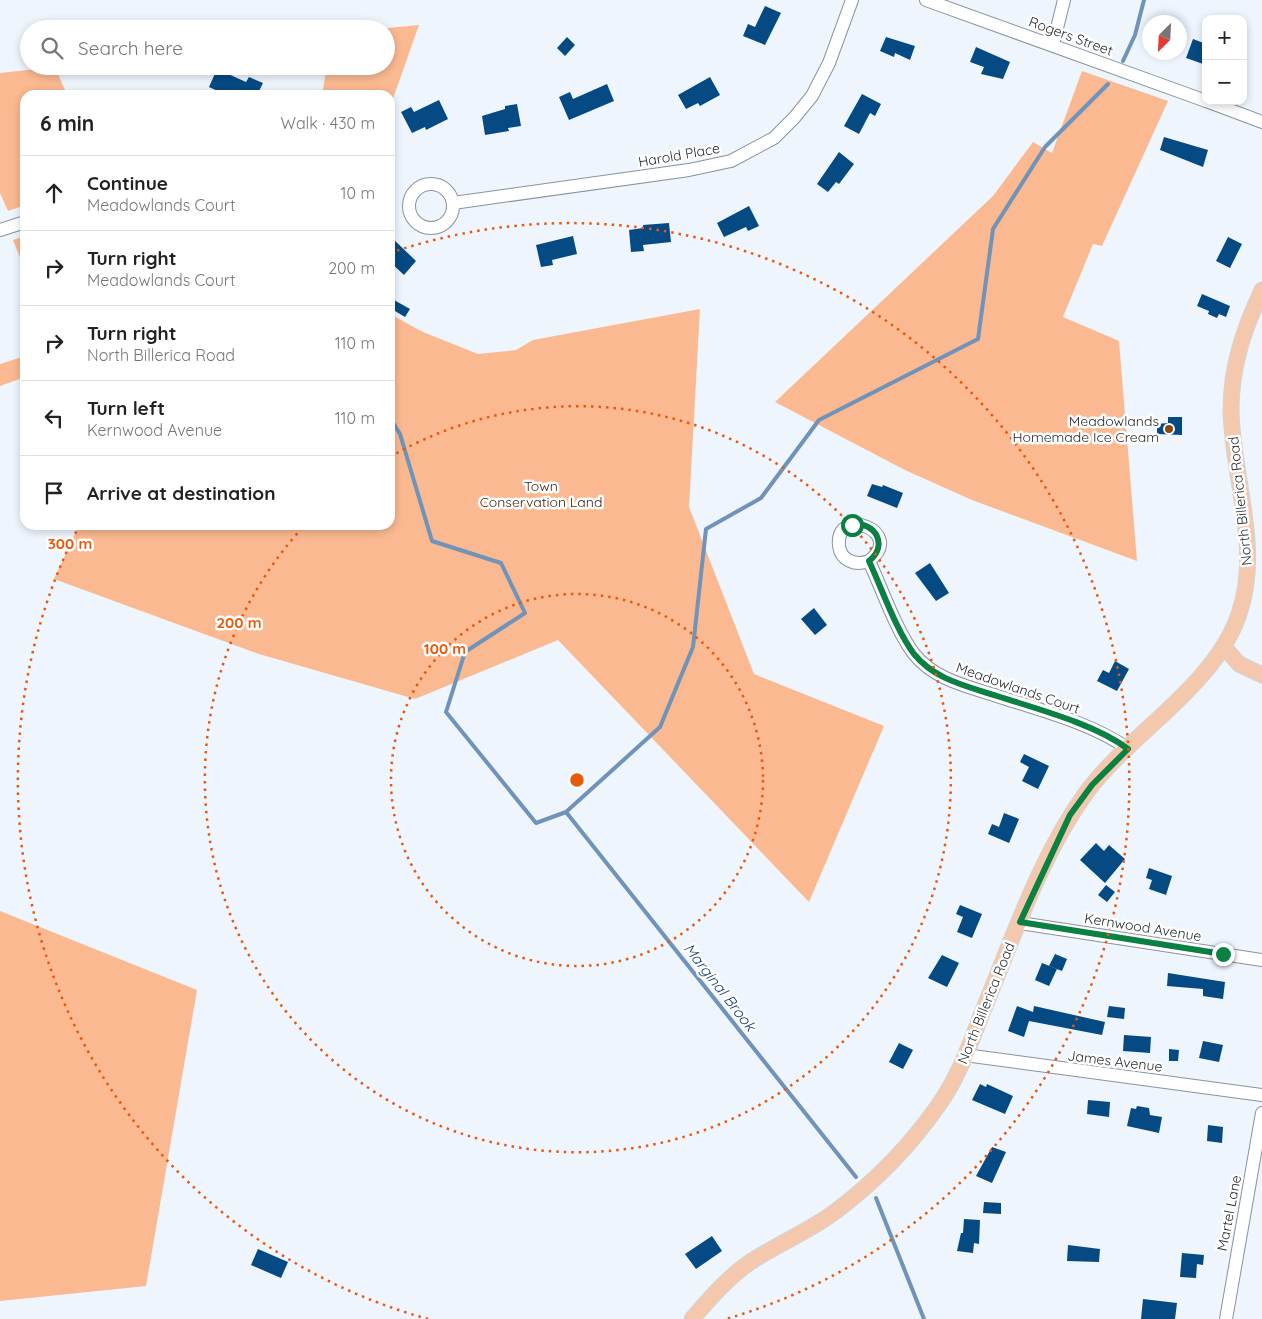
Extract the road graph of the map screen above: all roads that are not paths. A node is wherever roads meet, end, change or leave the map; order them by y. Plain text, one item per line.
1 (852, 0) edge
2 (926, 0) edge
3 (1064, 0) edge
4 (1053, 44) junction
5 (1202, 100) edge
6 (1217, 105) edge
7 (1262, 122) edge
8 (453, 203) dead end
9 (20, 224) edge
10 (0, 230) edge
11 (1262, 290) edge
12 (869, 561) dead end
13 (1224, 647) junction
14 (1262, 675) edge
15 (1128, 749) junction
16 (1020, 922) junction
17 (1262, 960) edge
18 (965, 1055) junction
19 (1262, 1095) edge
20 (1262, 1113) edge
21 (699, 1317) edge
22 (1226, 1319) edge

1 - 8 street, Harold Place
2 - 4 street, Rogers Street
3 - 4 street
4 - 5 street, Rogers Street
6 - 7 street, Rogers Street
9 - 10 street
11 - 13 main road, North Billerica Road
12 - 15 street, Meadowlands Court
13 - 14 main road
13 - 15 main road, North Billerica Road
15 - 16 main road, North Billerica Road
16 - 17 street, Kernwood Avenue
16 - 18 main road, North Billerica Road
18 - 19 street, James Avenue
18 - 21 main road, North Billerica Road
20 - 22 street, Martel Lane

